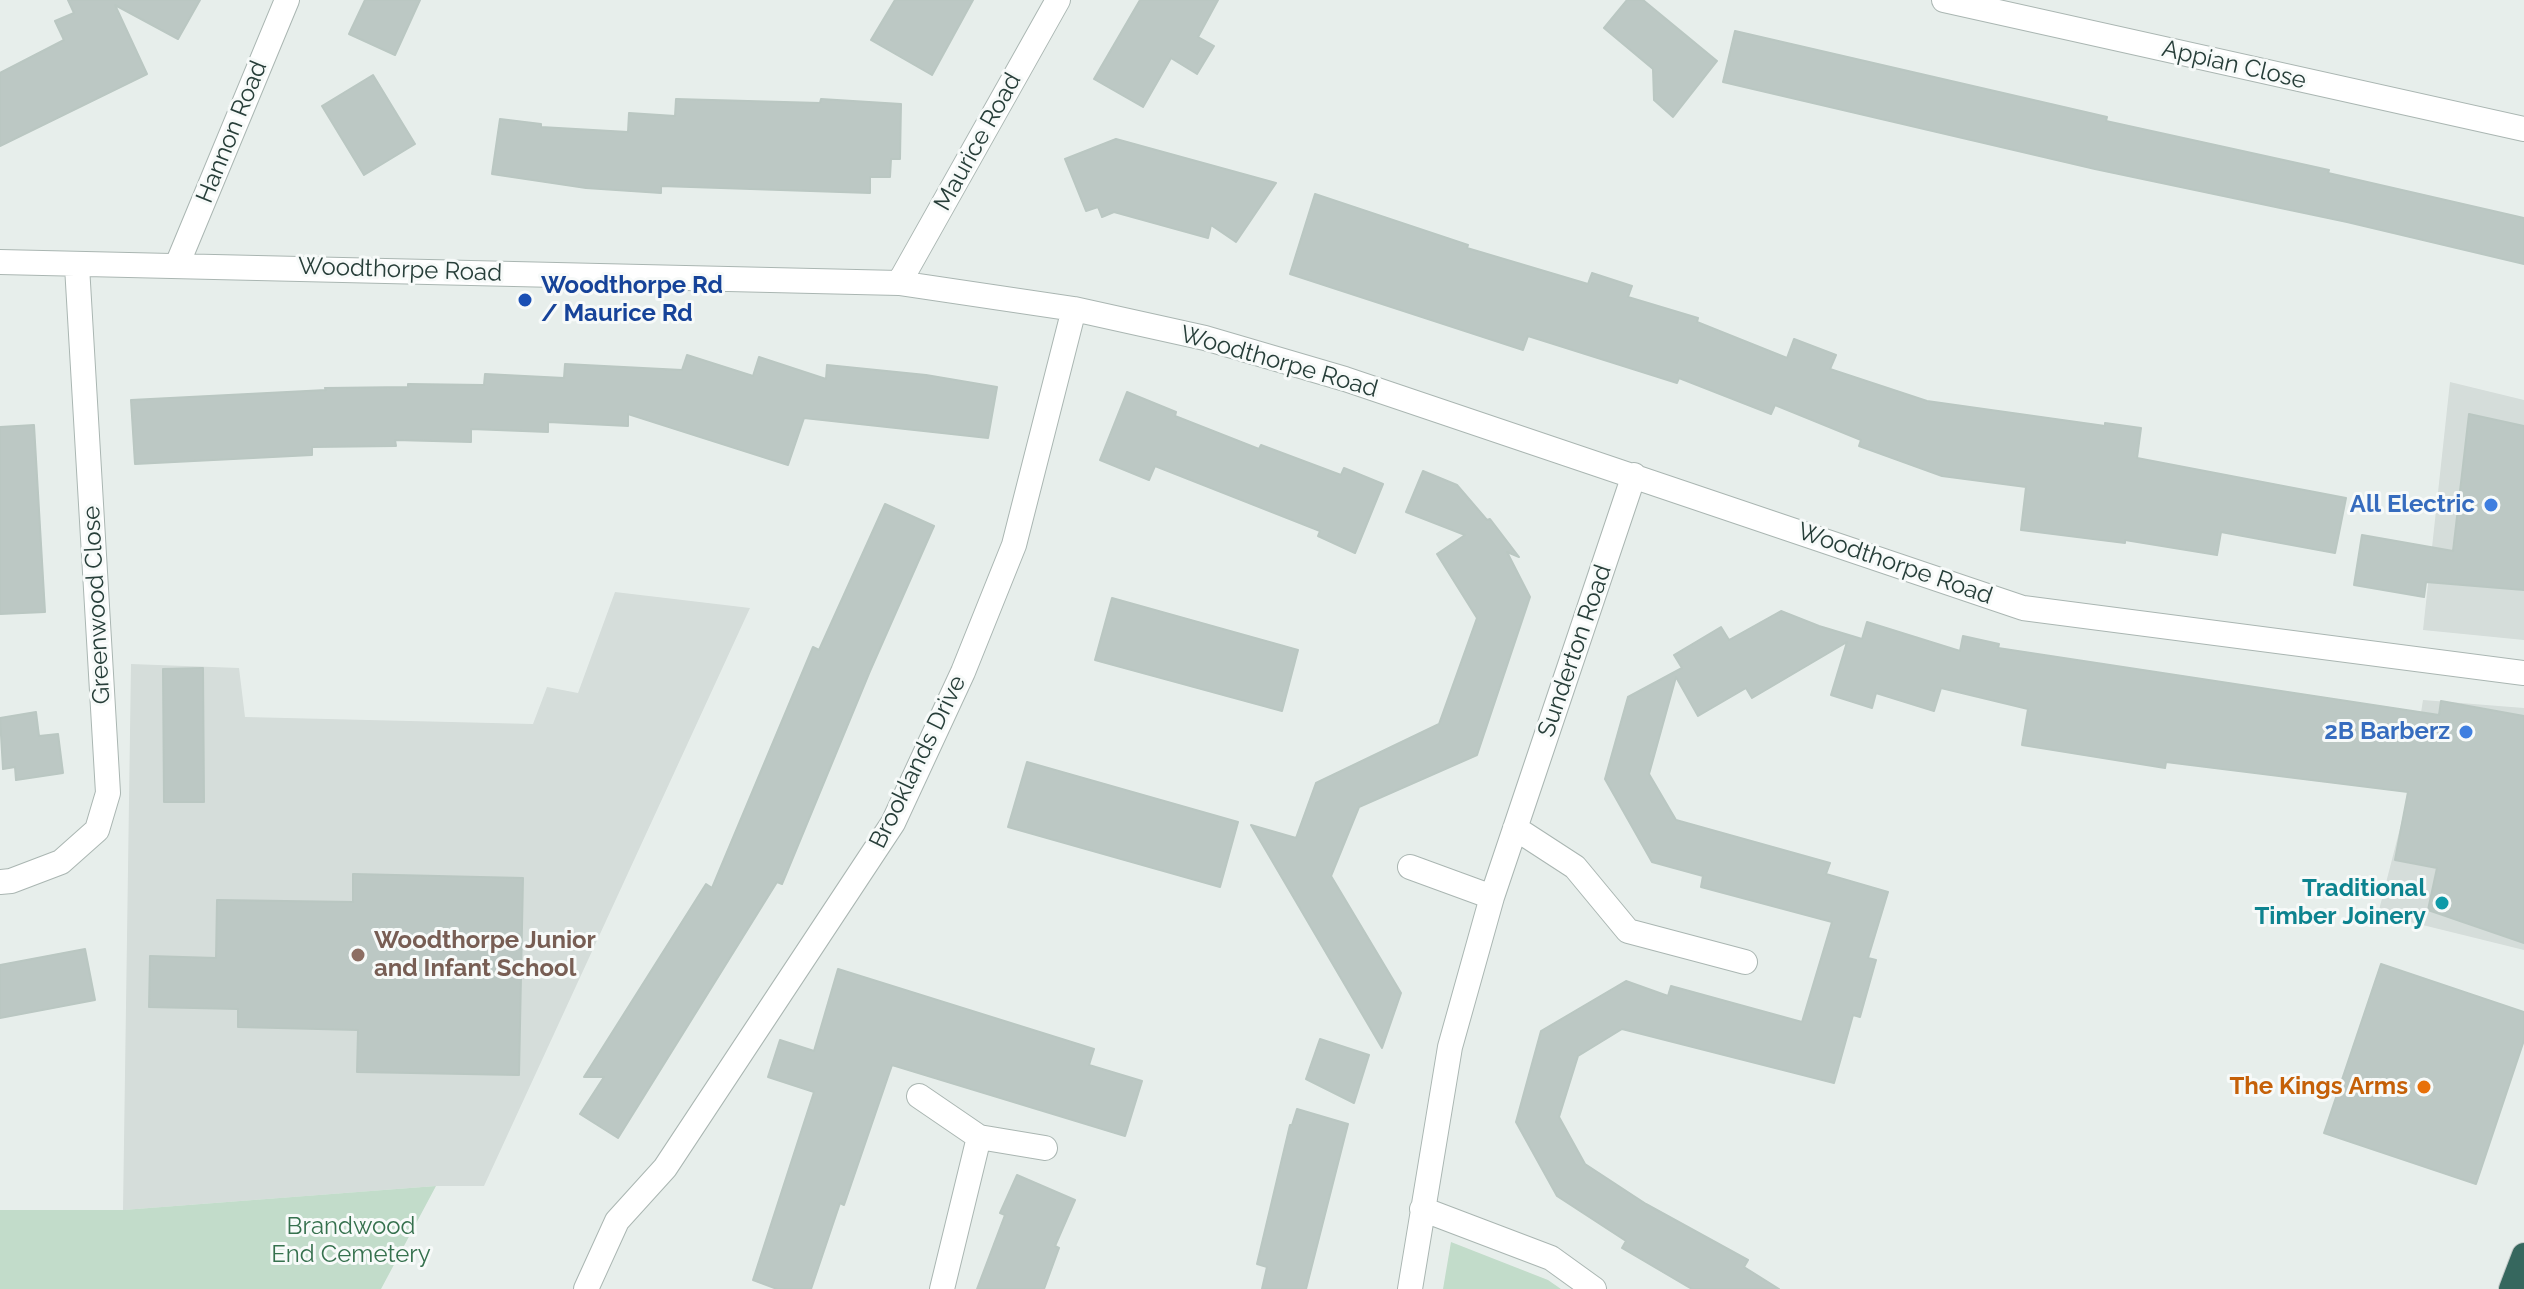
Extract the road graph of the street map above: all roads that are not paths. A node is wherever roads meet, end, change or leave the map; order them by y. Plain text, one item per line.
1 (287, 0) edge
2 (1058, 0) edge
3 (1944, 0) edge
4 (2524, 129) edge
5 (0, 262) edge
6 (177, 265) junction
7 (77, 266) junction
8 (899, 283) junction
9 (1074, 309) junction
10 (1634, 475) junction
11 (2524, 673) edge
12 (1515, 828) junction
13 (1410, 867) dead end
14 (0, 882) edge
15 (1492, 897) junction
16 (1745, 962) dead end
17 (919, 1096) dead end
18 (979, 1137) junction
19 (1045, 1148) dead end
20 (1422, 1209) junction
21 (2524, 1255) edge
22 (586, 1289) edge
23 (942, 1289) edge
24 (1410, 1289) edge
25 (1594, 1289) edge
26 (2511, 1289) edge

1 - 6 street, Hannon Road
2 - 8 street, Maurice Road
3 - 4 street, Appian Close
5 - 7 street, Woodthorpe Road
6 - 7 street, Woodthorpe Road
6 - 8 street, Woodthorpe Road
7 - 14 street, Greenwood Close
8 - 9 street, Woodthorpe Road
9 - 10 street, Woodthorpe Road
9 - 22 street, Brooklands Drive
10 - 11 street, Woodthorpe Road
10 - 12 street, Sunderton Road
12 - 15 street, Sunderton Road
12 - 16 street
13 - 15 street
15 - 20 street, Sunderton Road
17 - 18 street
18 - 19 street
18 - 23 street
20 - 24 street, Sunderton Road
20 - 25 street
21 - 26 highway

